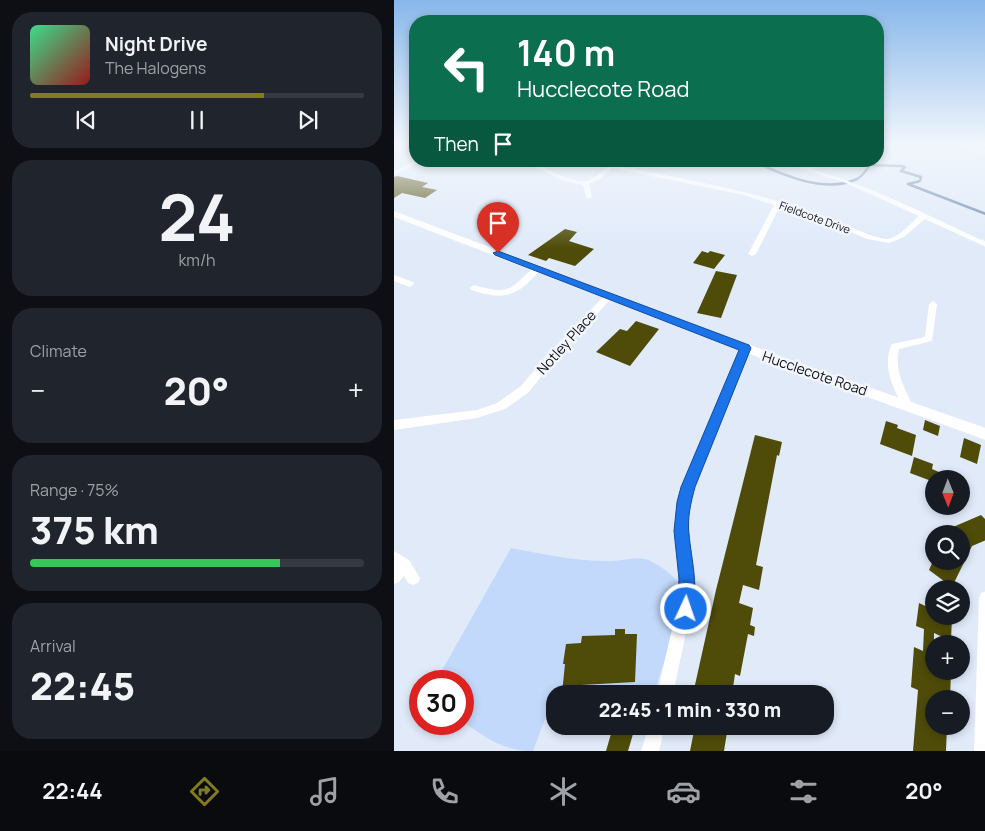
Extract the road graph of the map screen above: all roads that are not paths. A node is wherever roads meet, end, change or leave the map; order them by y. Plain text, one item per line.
1 (566, 178) edge
2 (596, 178) edge
3 (678, 178) edge
4 (834, 178) edge
5 (586, 183) junction
6 (589, 197) dead end
7 (778, 203) junction
8 (394, 214) edge
9 (924, 216) junction
10 (985, 245) edge
11 (752, 254) dead end
12 (537, 269) junction
13 (394, 278) edge
14 (474, 288) dead end
15 (394, 289) edge
16 (608, 297) junction
17 (933, 304) dead end
18 (746, 348) junction
19 (908, 406) junction
20 (394, 425) edge
21 (985, 434) edge
22 (399, 562) edge
23 (394, 577) edge
24 (413, 578) dead end
25 (985, 598) edge
26 (667, 685) edge
27 (654, 735) edge
28 (650, 751) edge
29 (983, 751) edge

1 - 5 street
2 - 5 street
3 - 7 street, Fieldcote Drive
4 - 9 street
5 - 6 street
7 - 9 street, Fieldcote Drive
7 - 11 street
8 - 12 street, Hucclecote Road
9 - 10 street
12 - 14 street
12 - 16 street, Hucclecote Road
13 - 15 street
16 - 18 street, Hucclecote Road
16 - 20 street, Notley Place
17 - 19 street
18 - 19 street, Hucclecote Road
18 - 26 street
19 - 21 street, Hucclecote Road
22 - 23 street
22 - 24 street
25 - 29 street
27 - 28 street

